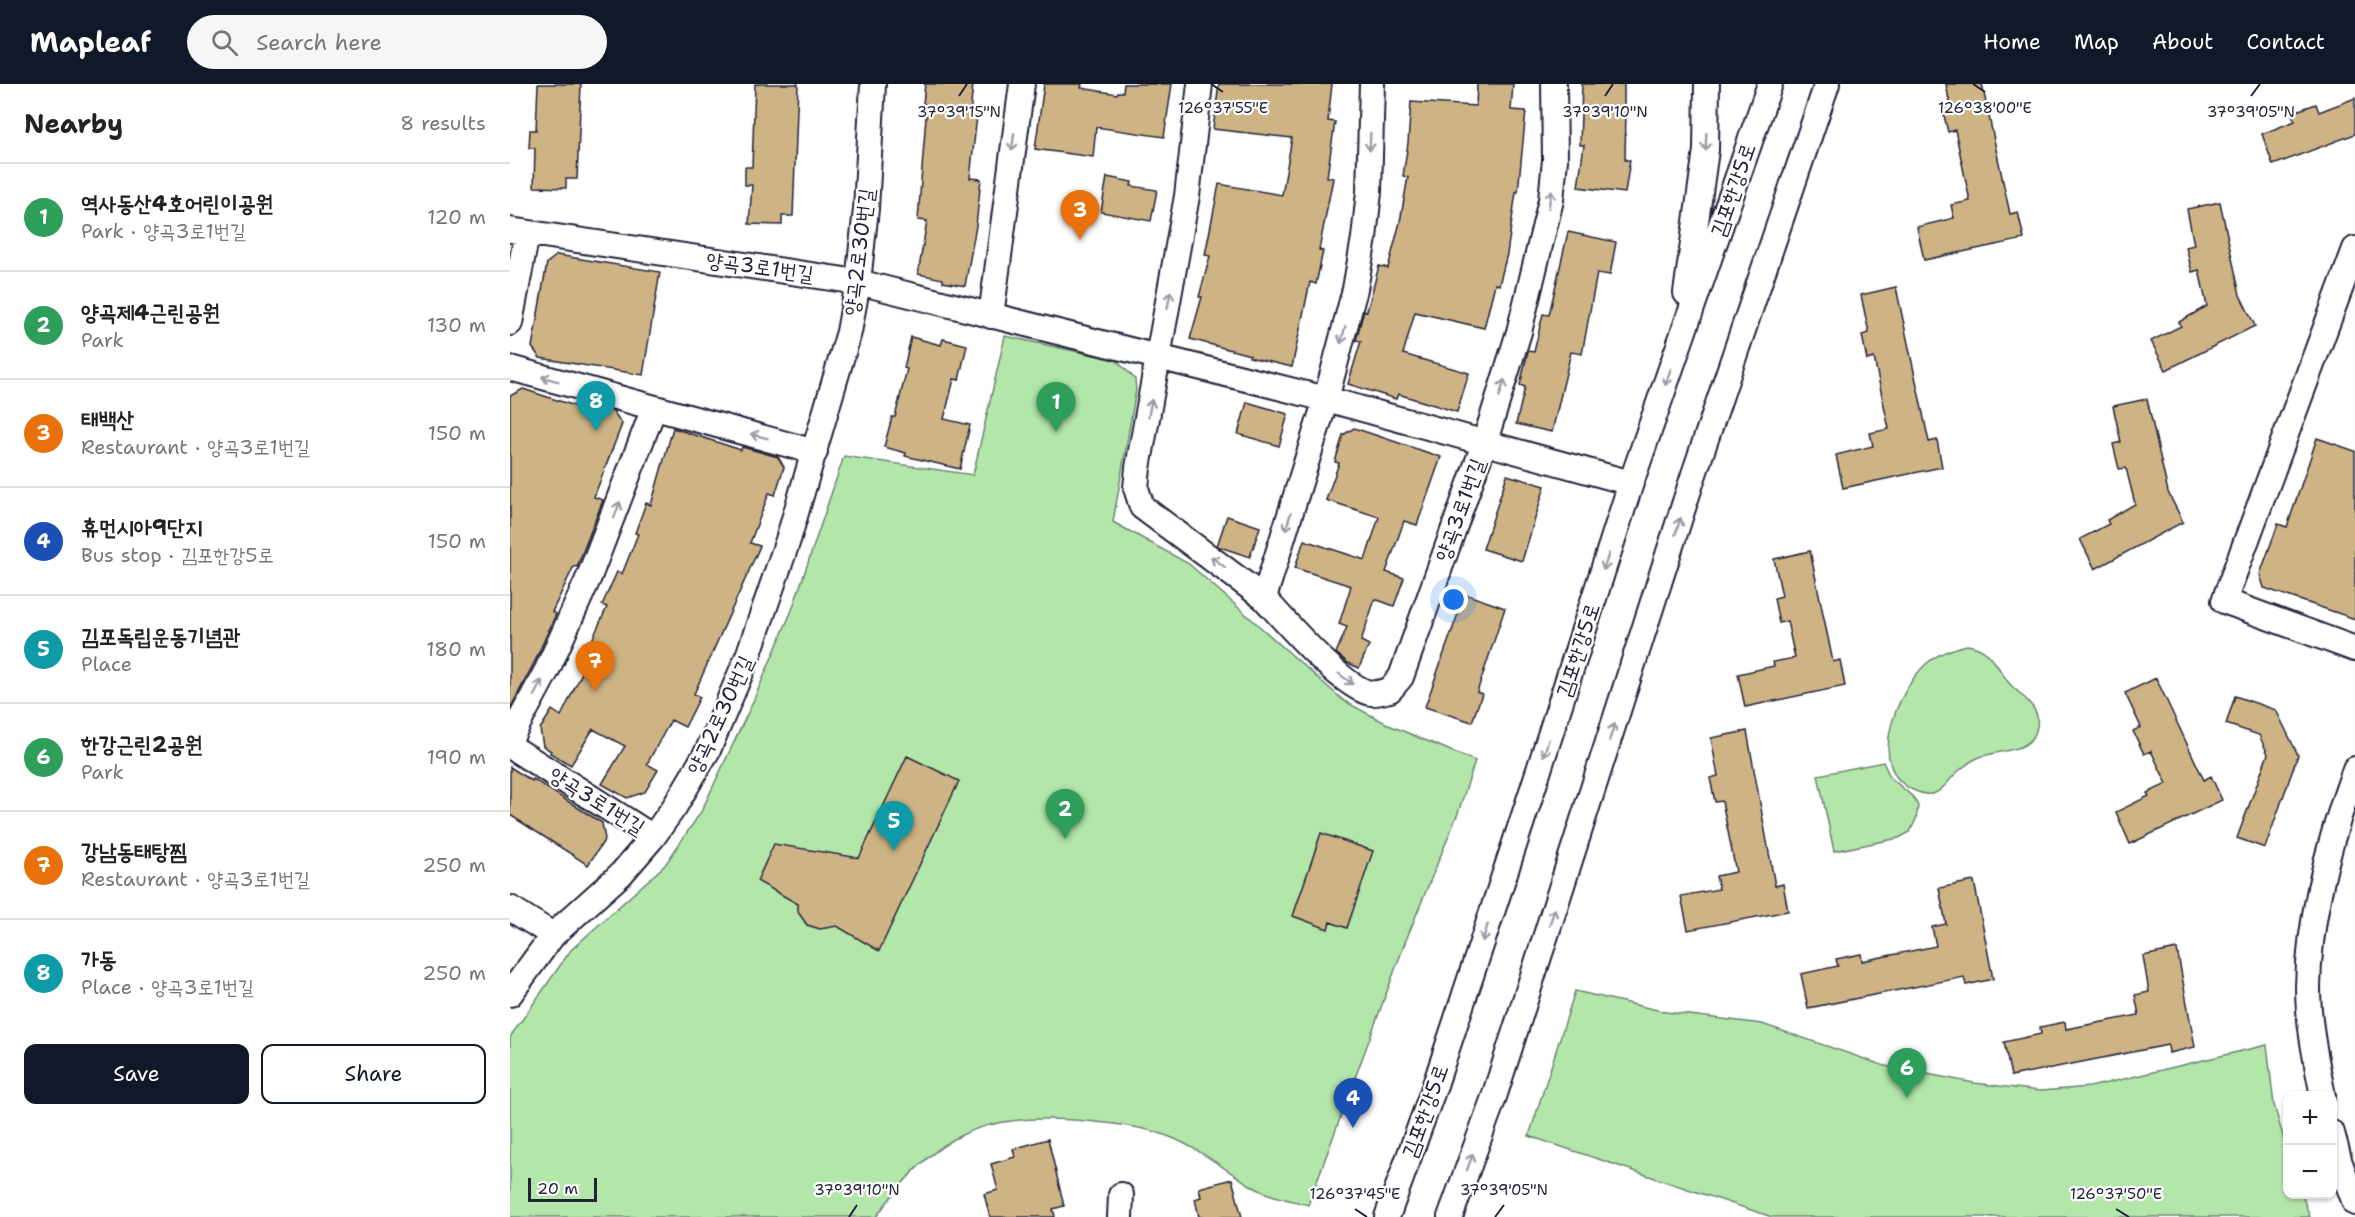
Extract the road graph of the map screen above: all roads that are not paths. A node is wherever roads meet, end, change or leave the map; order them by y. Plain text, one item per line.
1 (873, 84) edge
2 (1022, 84) edge
3 (1200, 84) edge
4 (1372, 84) edge
5 (1554, 84) edge
6 (1707, 84) edge
7 (1770, 84) edge
8 (1827, 84) edge
9 (519, 231) edge
10 (2355, 249) edge
11 (858, 282) junction
12 (991, 316) junction
13 (510, 323) edge
14 (1678, 347) junction
15 (1160, 358) junction
16 (510, 368) edge
17 (1326, 399) junction
18 (654, 408) junction
19 (1484, 444) junction
20 (815, 452) junction
21 (1631, 483) junction
22 (1264, 598) junction
23 (2355, 649) edge
24 (510, 739) edge
25 (510, 746) edge
26 (2355, 769) edge
27 (653, 837) junction
28 (510, 908) edge
29 (553, 935) junction
30 (510, 993) edge
31 (2322, 1091) edge
32 (2336, 1145) edge
33 (2355, 1203) edge
34 (1387, 1217) edge
35 (1450, 1217) edge

1 - 11 street, 양곡2로30번길
2 -> 12 street
15 -> 3 street, 양곡3로1번길
4 -> 17 street
19 -> 5 street, 양곡3로1번길
6 -> 14 street
7 - 14 street, 김포한강5로
35 -> 8 street
9 - 11 street, 양곡3로1번길
9 - 13 street, 양곡3로1번길
10 - 23 street
11 - 12 street, 양곡3로1번길
11 - 20 street, 양곡2로30번길
12 - 15 street, 양곡3로1번길
14 -> 21 street, 김포한강5로
15 - 17 street, 양곡3로1번길
22 -> 15 street, 양곡3로1번길
18 -> 16 street
17 - 19 street, 양곡3로1번길
17 -> 22 street
20 -> 18 street
24 -> 18 street
19 - 21 street, 양곡3로1번길
22 -> 19 street, 양곡3로1번길
20 - 27 street, 양곡2로30번길
21 -> 34 street, 김포한강5로
25 - 27 street, 양곡3로1번길
26 - 31 street
27 - 29 street, 양곡2로30번길
28 - 29 street
29 - 30 street, 양곡2로30번길
32 - 33 street

